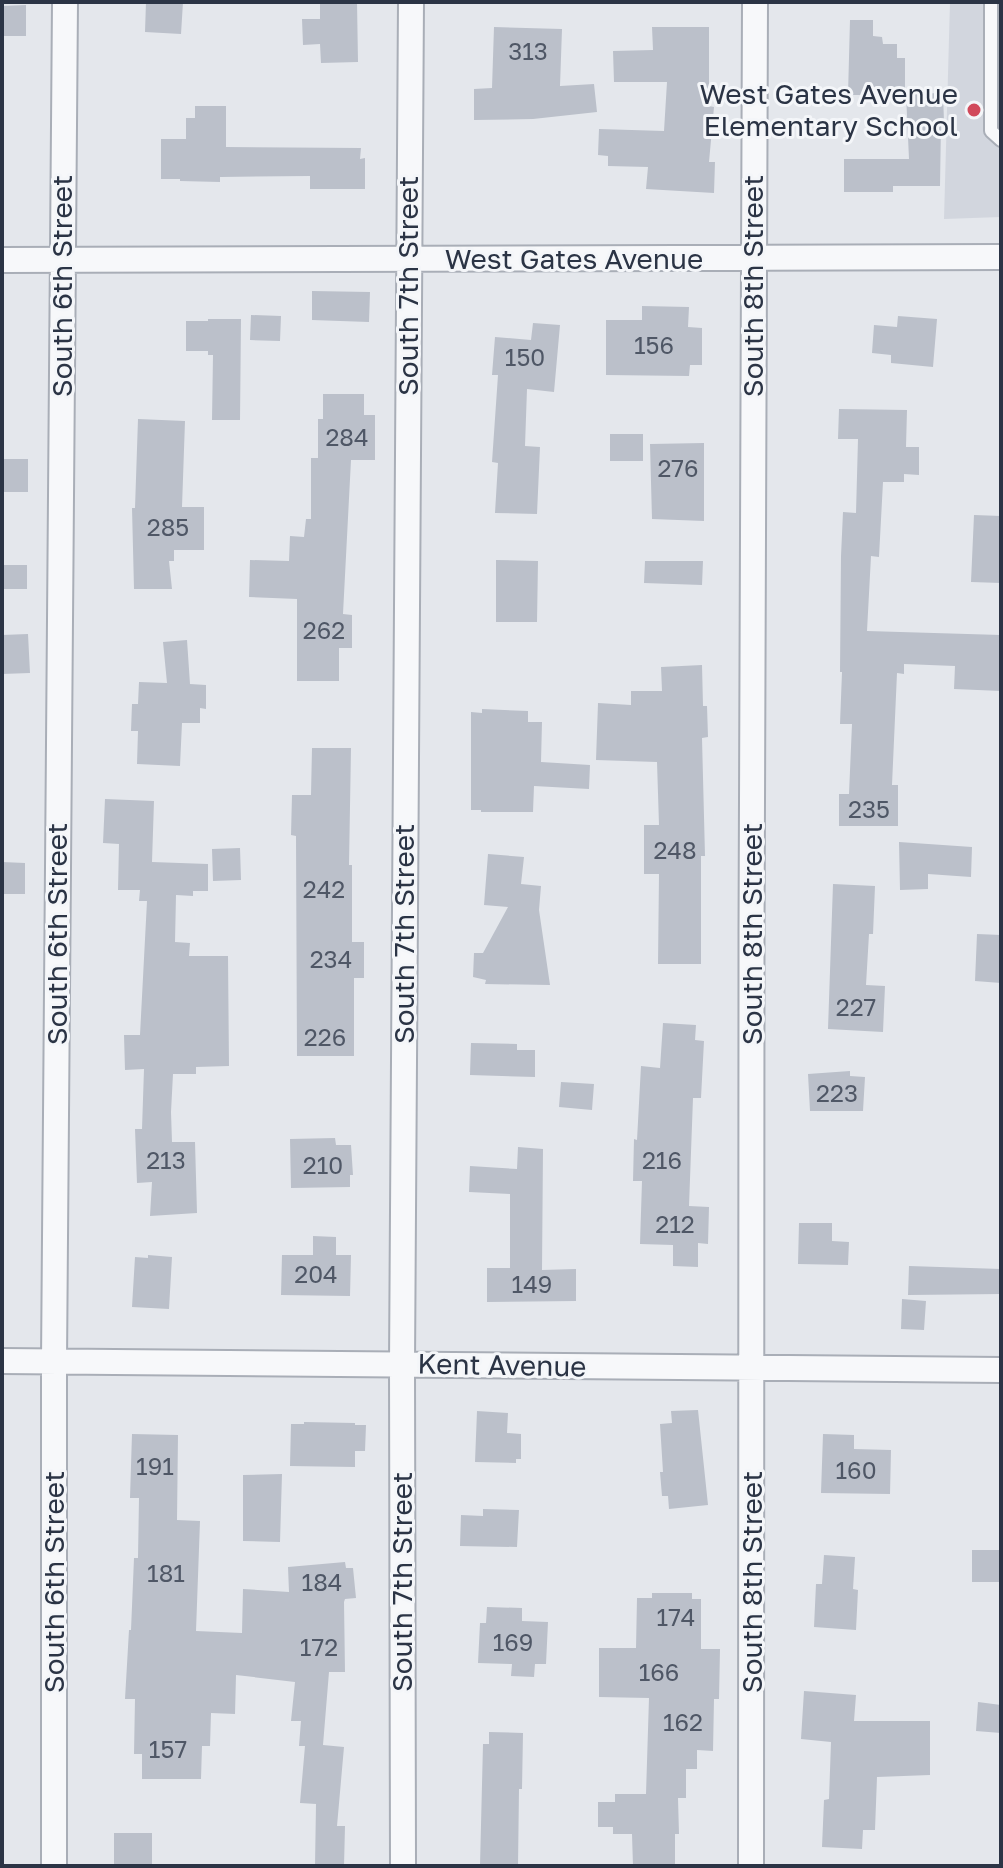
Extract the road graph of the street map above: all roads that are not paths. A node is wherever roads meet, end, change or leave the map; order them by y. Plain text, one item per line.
1 (65, 2) edge
2 (411, 2) edge
3 (755, 2) edge
4 (991, 2) edge
5 (1001, 140) edge
6 (1001, 257) edge
7 (753, 258) junction
8 (409, 259) junction
9 (2, 260) edge
10 (63, 260) junction
11 (2, 1361) edge
12 (54, 1362) junction
13 (402, 1364) junction
14 (753, 1368) junction
15 (1001, 1370) edge
16 (54, 1866) edge
17 (403, 1866) edge
18 (751, 1866) edge

1 - 10 street, South 6th Street
2 - 8 street, South 7th Street
3 - 7 street, South 8th Street
4 - 5 lane
6 - 7 street, West Gates Avenue
7 - 8 street, West Gates Avenue
7 - 14 street, South 8th Street
8 - 10 street, West Gates Avenue
8 - 13 street, South 7th Street
9 - 10 street, West Gates Avenue
10 - 12 street, South 6th Street
11 - 12 street, Kent Avenue
12 - 13 street, Kent Avenue
12 - 16 street, South 6th Street
13 - 14 street, Kent Avenue
13 - 17 street, South 7th Street
14 - 15 street, Kent Avenue
14 - 18 street, South 8th Street

